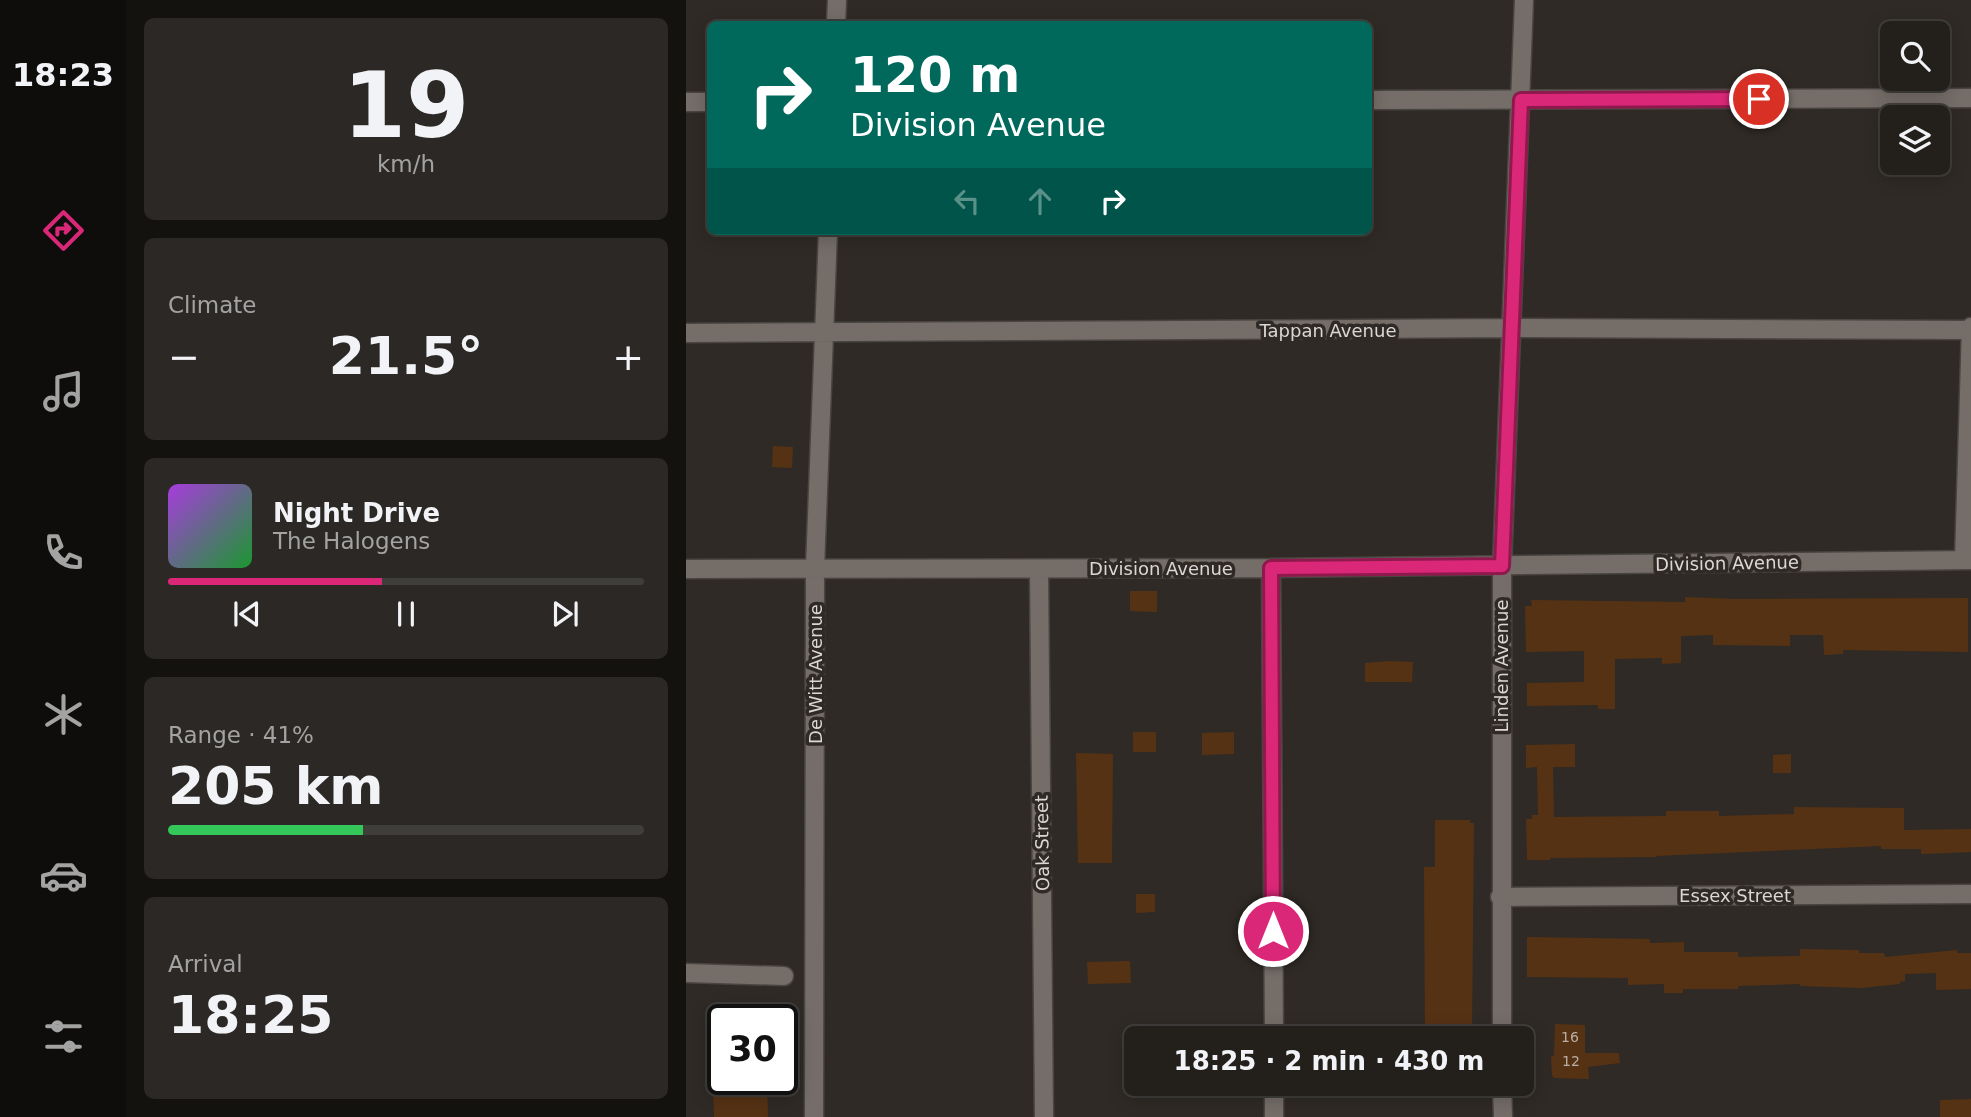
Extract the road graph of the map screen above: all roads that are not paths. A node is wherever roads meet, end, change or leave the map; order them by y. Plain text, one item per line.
1 (837, 0) edge
2 (1524, 0) edge
3 (836, 21) edge
4 (1971, 98) edge
5 (1372, 100) edge
6 (1521, 100) junction
7 (686, 102) edge
8 (707, 102) edge
9 (828, 235) edge
10 (1511, 328) junction
11 (1971, 329) edge
12 (686, 333) edge
13 (824, 333) junction
14 (1967, 560) edge
15 (1502, 566) junction
16 (815, 568) junction
17 (1271, 568) junction
18 (686, 569) edge
19 (1039, 569) junction
20 (1971, 894) edge
21 (1500, 897) junction
22 (686, 973) edge
23 (783, 976) dead end
24 (1274, 1026) edge
25 (1502, 1026) edge
26 (1274, 1096) edge
27 (1502, 1096) edge
28 (814, 1117) edge
29 (1044, 1117) edge
30 (1274, 1117) edge
31 (1503, 1117) edge

1 - 3 street
2 - 6 street, Linden Avenue
4 - 6 street
5 - 6 street
6 - 10 street, Linden Avenue
7 - 8 street
9 - 13 street, De Witt Avenue
10 - 11 street, Tappan Avenue
10 - 13 street, Tappan Avenue
10 - 15 street, Linden Avenue
11 - 14 street
12 - 13 street, Tappan Avenue
13 - 16 street, De Witt Avenue
14 - 15 street, Division Avenue
15 - 17 street, Division Avenue
15 - 21 street, Linden Avenue
16 - 18 street, Division Avenue
16 - 19 street, Division Avenue
16 - 28 street, De Witt Avenue
17 - 19 street, Division Avenue
17 - 24 street
19 - 29 street, Oak Street
20 - 21 street, Essex Street
21 - 25 street, Linden Avenue
22 - 23 street
26 - 30 street
27 - 31 street

